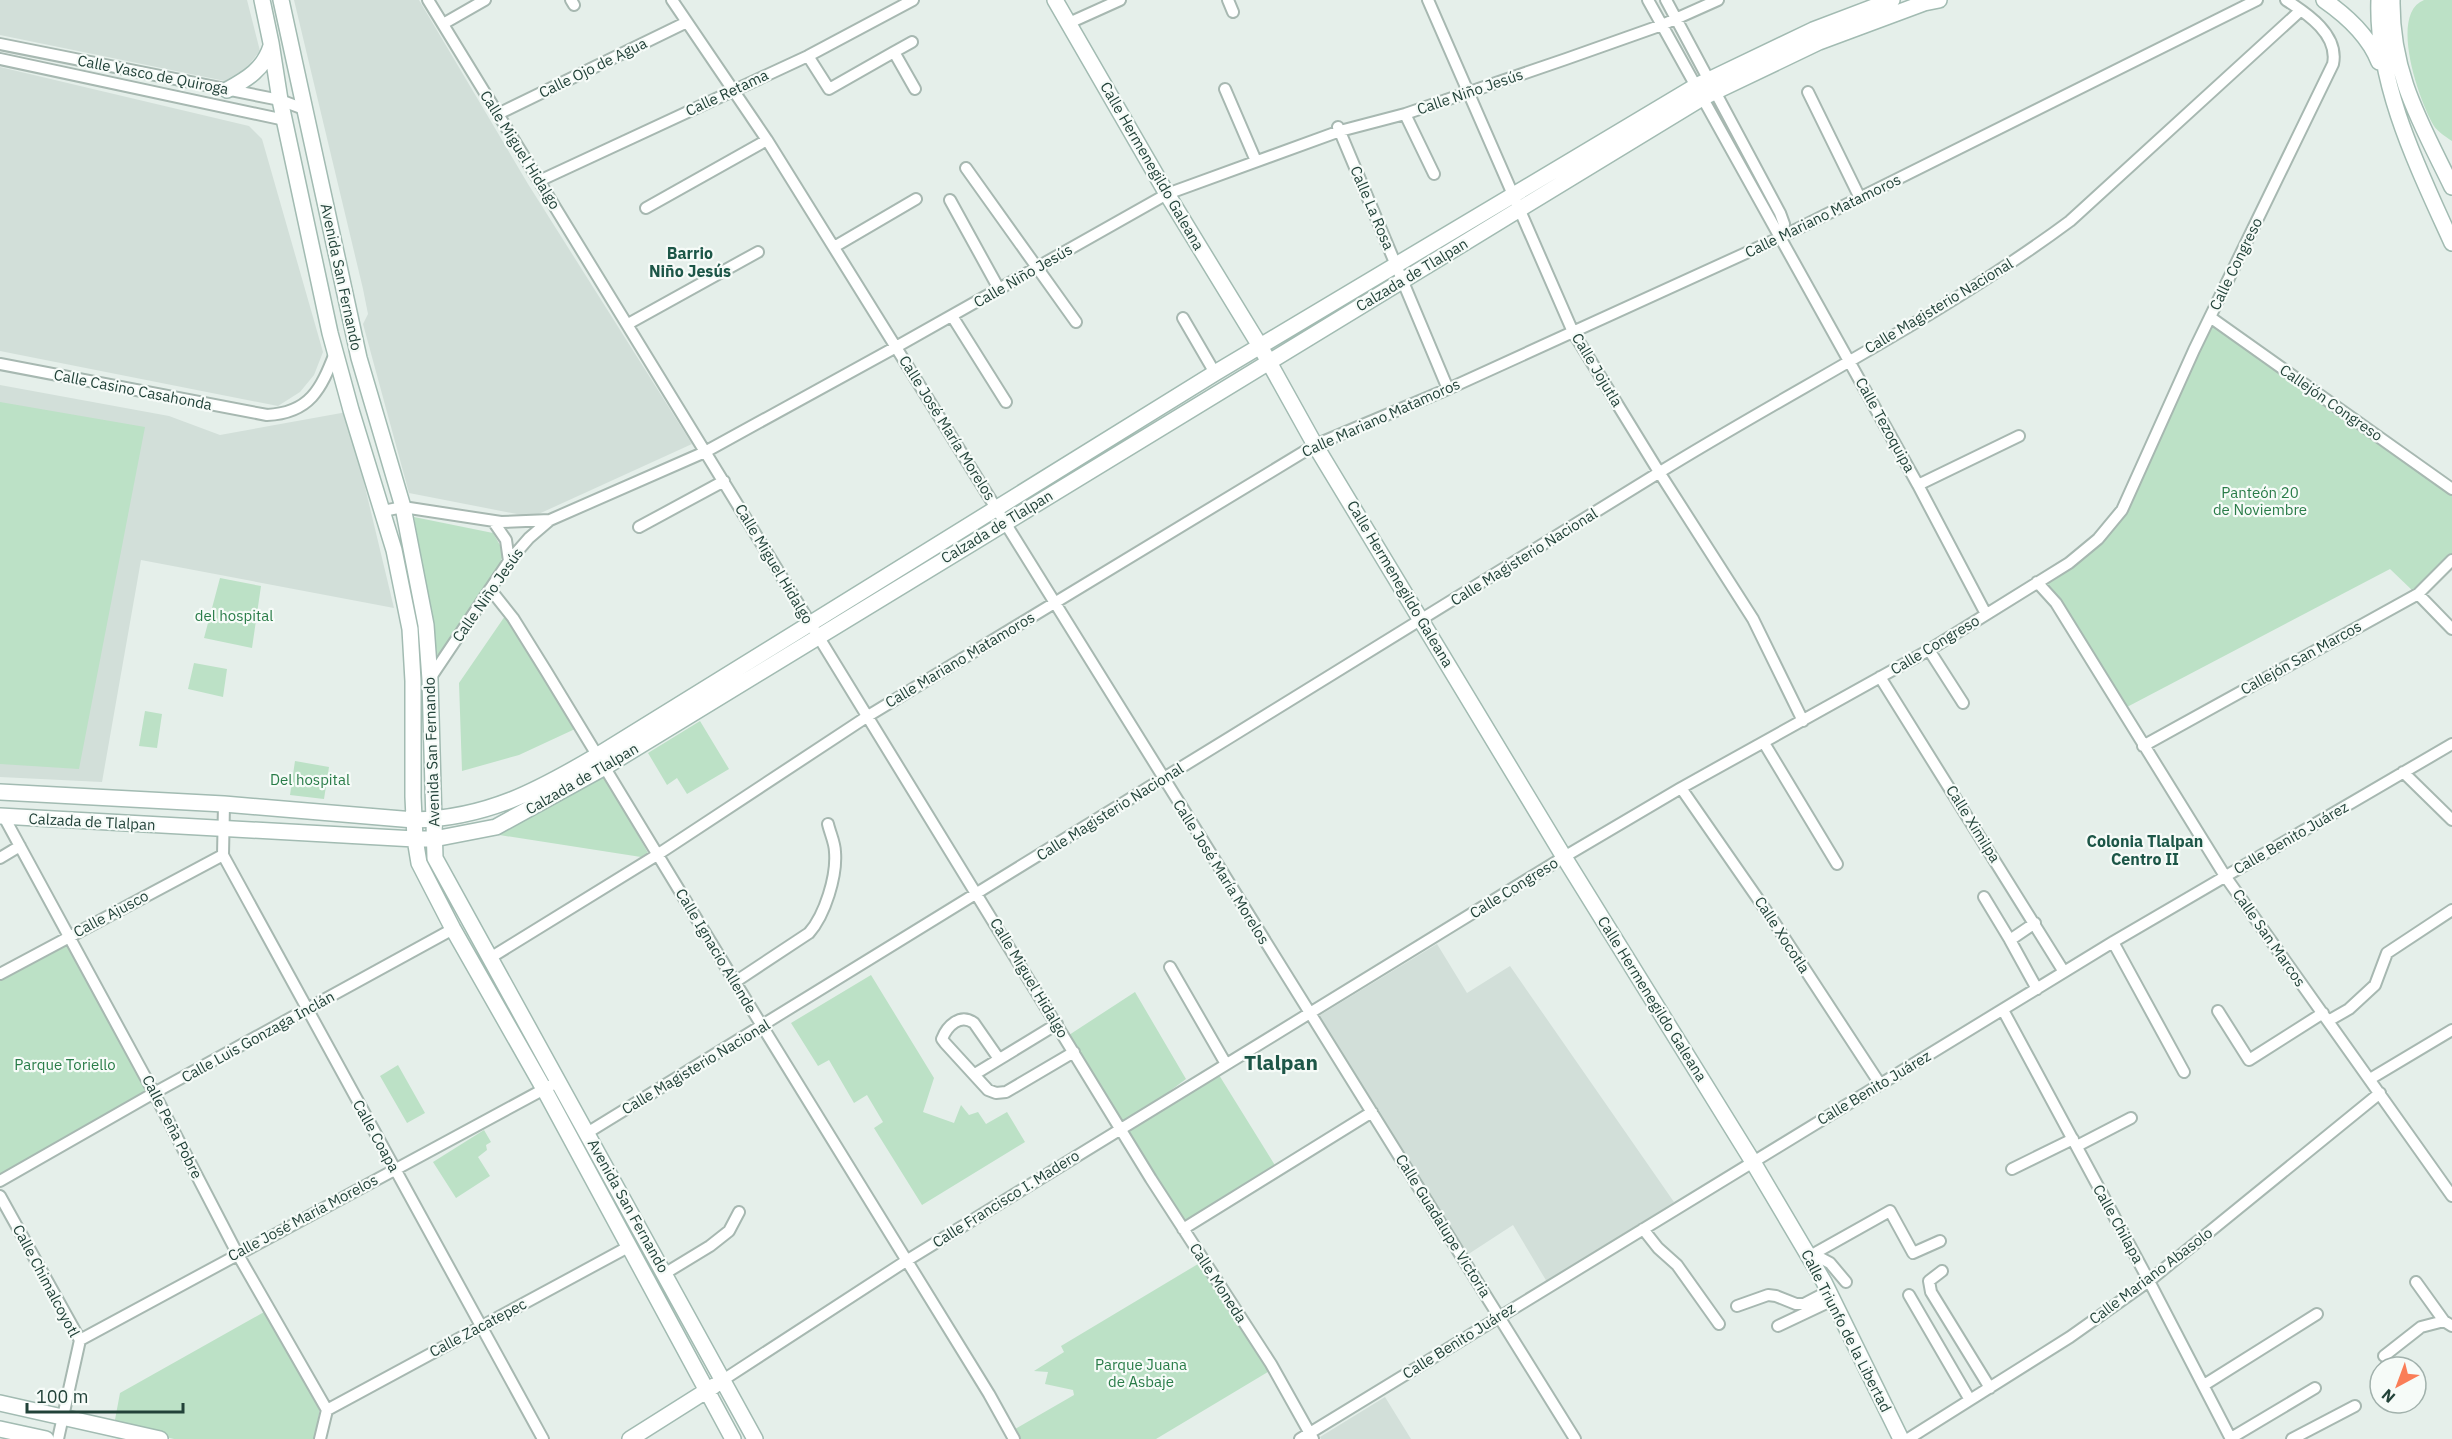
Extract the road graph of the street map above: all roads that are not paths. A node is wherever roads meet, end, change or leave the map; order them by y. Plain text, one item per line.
1 (262, 0) edge
2 (282, 0) edge
3 (428, 0) edge
4 (485, 0) edge
5 (672, 0) edge
6 (913, 0) edge
7 (1055, 0) edge
8 (1120, 0) edge
9 (1228, 0) edge
10 (1428, 0) edge
11 (1648, 0) edge
12 (1666, 0) edge
13 (1718, 0) edge
14 (1892, 0) edge
15 (1939, 0) edge
16 (2257, 0) edge
17 (2286, 0) edge
18 (2325, 0) edge
19 (2379, 0) edge
20 (2392, 0) edge
21 (2301, 10) junction
22 (1233, 12) dead end
23 (1677, 18) junction
24 (687, 22) junction
25 (1069, 23) junction
26 (443, 24) junction
27 (1662, 25) junction
28 (912, 42) dead end
29 (272, 43) junction
30 (0, 44) edge
31 (894, 52) junction
32 (808, 56) junction
33 (0, 59) edge
34 (2388, 84) junction
35 (915, 89) dead end
36 (1225, 89) dead end
37 (1705, 89) junction
38 (227, 90) junction
39 (734, 90) junction
40 (1808, 92) dead end
41 (1467, 93) junction
42 (280, 100) junction
43 (304, 109) junction
44 (498, 114) junction
45 (1405, 114) junction
46 (285, 120) junction
47 (1339, 129) junction
48 (767, 140) junction
49 (1256, 161) junction
50 (966, 168) dead end
51 (1434, 174) dead end
52 (540, 181) junction
53 (2452, 187) edge
54 (1167, 194) junction
55 (1514, 195) junction
56 (2452, 195) edge
57 (1860, 198) junction
58 (916, 199) dead end
59 (950, 200) dead end
60 (2433, 201) junction
61 (646, 208) dead end
62 (1521, 209) junction
63 (1782, 237) junction
64 (2452, 243) edge
65 (834, 247) junction
66 (758, 252) dead end
67 (1396, 265) junction
68 (1038, 267) junction
69 (317, 272) junction
70 (341, 275) junction
71 (1403, 281) junction
72 (999, 289) junction
73 (952, 316) junction
74 (2210, 317) junction
75 (1183, 318) dead end
76 (1076, 322) dead end
77 (628, 324) junction
78 (1573, 332) junction
79 (1260, 346) junction
80 (896, 347) junction
81 (336, 352) junction
82 (1268, 361) junction
83 (1849, 361) junction
84 (0, 364) edge
85 (1215, 373) junction
86 (1448, 389) junction
87 (1006, 402) dead end
88 (2019, 436) dead end
89 (1315, 445) junction
90 (705, 452) junction
91 (1659, 472) junction
92 (394, 477) junction
93 (724, 481) junction
94 (1918, 485) junction
95 (375, 488) junction
96 (2452, 489) edge
97 (403, 507) junction
98 (383, 511) junction
99 (1001, 516) junction
100 (550, 520) junction
101 (493, 521) junction
102 (639, 527) dead end
103 (509, 561) junction
104 (2452, 561) edge
105 (2037, 582) junction
106 (490, 589) junction
107 (2418, 594) junction
108 (1056, 602) junction
109 (1986, 614) junction
110 (1422, 620) junction
111 (2452, 629) edge
112 (814, 630) junction
113 (1929, 650) junction
114 (1880, 678) junction
115 (430, 680) junction
116 (413, 681) junction
117 (1963, 702) dead end
118 (868, 716) junction
119 (1803, 721) junction
120 (1764, 743) junction
121 (2452, 744) edge
122 (2143, 746) junction
123 (601, 761) junction
124 (2403, 772) junction
125 (1163, 779) junction
126 (1681, 788) junction
127 (0, 792) edge
128 (224, 804) junction
129 (2, 817) edge
130 (434, 819) junction
131 (414, 820) junction
132 (2452, 820) edge
133 (828, 824) dead end
134 (223, 829) junction
135 (415, 839) junction
136 (434, 839) junction
137 (20, 846) junction
138 (223, 855) junction
139 (657, 855) junction
140 (1564, 857) junction
141 (0, 858) edge
142 (1837, 864) dead end
143 (2225, 876) junction
144 (978, 894) junction
145 (1984, 897) dead end
146 (2452, 910) edge
147 (2035, 923) junction
148 (453, 929) junction
149 (69, 936) junction
150 (2010, 940) junction
151 (2113, 942) junction
152 (490, 958) junction
153 (1170, 967) dead end
154 (2064, 972) junction
155 (0, 974) edge
156 (735, 982) junction
157 (2037, 989) junction
158 (307, 1010) junction
159 (2002, 1010) junction
160 (2218, 1011) dead end
161 (1310, 1014) junction
162 (2325, 1017) junction
163 (1057, 1024) junction
164 (762, 1026) junction
165 (2452, 1030) edge
166 (1074, 1052) junction
167 (999, 1059) junction
168 (1226, 1064) junction
169 (2184, 1072) dead end
170 (975, 1074) junction
171 (2370, 1079) junction
172 (559, 1081) junction
173 (1880, 1084) junction
174 (544, 1089) junction
175 (154, 1093) junction
176 (2380, 1093) junction
177 (1372, 1112) junction
178 (2131, 1118) dead end
179 (1121, 1128) junction
180 (588, 1133) junction
181 (2075, 1142) junction
182 (1753, 1162) junction
183 (395, 1169) junction
184 (2012, 1169) dead end
185 (0, 1181) edge
186 (0, 1196) edge
187 (2452, 1196) edge
188 (739, 1212) dead end
189 (1183, 1229) junction
190 (1643, 1229) junction
191 (1940, 1241) dead end
192 (630, 1246) junction
193 (237, 1253) junction
194 (1811, 1255) junction
195 (906, 1261) junction
196 (1942, 1271) dead end
197 (664, 1274) junction
198 (2149, 1281) junction
199 (1846, 1282) dead end
200 (2416, 1282) dead end
201 (1931, 1292) junction
202 (1831, 1296) junction
203 (1737, 1306) dead end
204 (2317, 1314) dead end
205 (1500, 1317) junction
206 (2448, 1323) edge
207 (1719, 1324) dead end
208 (481, 1326) junction
209 (1778, 1326) dead end
210 (80, 1340) junction
211 (2385, 1355) edge
212 (723, 1380) junction
213 (2204, 1385) junction
214 (1990, 1388) junction
215 (2315, 1388) dead end
216 (706, 1392) junction
217 (1970, 1400) junction
218 (0, 1403) edge
219 (2355, 1406) dead end
220 (327, 1410) junction
221 (63, 1417) junction
222 (0, 1429) edge
223 (1308, 1437) edge
224 (46, 1439) edge
225 (58, 1439) edge
226 (160, 1439) edge
227 (320, 1439) edge
228 (543, 1439) edge
229 (630, 1439) edge
230 (732, 1439) edge
231 (755, 1439) edge
232 (1014, 1439) edge
233 (1575, 1439) edge
234 (1901, 1439) edge
235 (1908, 1439) edge
236 (2231, 1439) edge
237 (2292, 1439) edge

1 - 29 main road, Avenida San Fernando
2 - 43 main road, Avenida San Fernando
3 - 26 street, Calle Miguel Hidalgo
4 - 26 street
5 - 24 street, Calle José María Morelos
6 - 32 street, Calle Retama
7 - 25 main road, Calle Hermenegildo Galeana
8 - 25 street
9 - 22 street
10 - 41 street, Calle Jojutla
11 - 27 street, Calle Tezoquipa
12 - 23 street, Calle Tezoquipa
13 - 23 street, Calle Niño Jesús
14 - 37 main road, Calzada de Tlalpan
15 - 37 main road, Calzada de Tlalpan
16 - 57 street, Calle Mariano Matamoros
17 - 21 street
18 - 34 main road
19 - 34 main road
20 - 53 main road
21 - 74 street, Calle Congreso
21 - 83 street, Calle Magisterio Nacional
23 - 27 street, Calle Niño Jesús
23 - 37 street, Calle Tezoquipa
24 - 39 street, Calle José María Morelos
24 - 44 street, Calle Ojo de Agua
25 - 54 main road, Calle Hermenegildo Galeana
26 - 44 street, Calle Miguel Hidalgo
27 - 37 street, Calle Tezoquipa
27 - 41 street, Calle Niño Jesús
28 - 31 street
29 - 38 main road
29 - 42 main road, Avenida San Fernando
30 - 38 street, Calle Vasco de Quiroga
31 - 32 street
31 - 35 street
32 - 39 street, Calle Retama
33 - 46 street, Calle Vasco de Quiroga
34 - 60 main road
36 - 49 street
37 - 55 main road, Calzada de Tlalpan
37 - 62 main road, Calzada de Tlalpan
37 - 63 street, Calle Tezoquipa
38 - 42 street, Calle Vasco de Quiroga
39 - 48 street, Calle José María Morelos
39 - 52 street, Calle Retama
40 - 57 street
41 - 45 street, Calle Niño Jesús
41 - 55 street, Calle Jojutla
42 - 43 street, Calle Vasco de Quiroga
42 - 46 main road, Avenida San Fernando
43 - 70 main road, Avenida San Fernando
44 - 52 street, Calle Miguel Hidalgo
45 - 47 street, Calle Niño Jesús
45 - 51 street
46 - 69 main road, Avenida San Fernando
47 - 49 street, Calle Niño Jesús
47 - 67 street, Calle La Rosa
48 - 61 street
48 - 65 street, Calle José María Morelos
49 - 54 street, Calle Niño Jesús
50 - 68 street
52 - 77 street, Calle Miguel Hidalgo
54 - 68 street, Calle Niño Jesús
54 - 79 main road, Calle Hermenegildo Galeana
55 - 62 street, Calle Jojutla
55 - 67 main road, Calzada de Tlalpan
56 - 60 main road
57 - 63 street, Calle Mariano Matamoros
58 - 65 street
59 - 72 street
60 - 64 main road
62 - 71 main road, Calzada de Tlalpan
62 - 78 street, Calle Jojutla
63 - 78 street, Calle Mariano Matamoros
63 - 83 street, Calle Tezoquipa
65 - 80 street, Calle José María Morelos
66 - 77 street
67 - 71 street, Calle La Rosa
67 - 79 main road, Calzada de Tlalpan
68 - 72 street, Calle Niño Jesús
68 - 76 street
69 - 70 main road
69 - 81 main road, Avenida San Fernando
70 - 92 main road, Avenida San Fernando
71 - 82 main road, Calzada de Tlalpan
71 - 86 street, Calle La Rosa
72 - 73 street, Calle Niño Jesús
73 - 80 street, Calle Niño Jesús
73 - 87 street
74 - 96 street, Callejón Congreso
74 - 105 street, Calle Congreso
75 - 85 street
77 - 90 street, Calle Miguel Hidalgo
78 - 86 street, Calle Mariano Matamoros
78 - 91 street, Calle Jojutla
79 - 82 main road, Calle Hermenegildo Galeana
79 - 85 main road, Calzada de Tlalpan
80 - 90 street, Calle Niño Jesús
80 - 99 street, Calle José María Morelos
81 - 84 street, Calle Casino Casahonda
81 - 95 main road, Avenida San Fernando
82 - 89 main road, Calle Hermenegildo Galeana
82 - 99 main road, Calzada de Tlalpan
83 - 91 street, Calle Magisterio Nacional
83 - 94 street, Calle Tezoquipa
85 - 99 main road, Calzada de Tlalpan
86 - 89 street, Calle Mariano Matamoros
88 - 94 street
89 - 108 street, Calle Mariano Matamoros
89 - 110 main road, Calle Hermenegildo Galeana
90 - 93 street, Calle Miguel Hidalgo
90 - 100 street, Calle Niño Jesús
91 - 110 street, Calle Magisterio Nacional
91 - 119 street, Calle Jojutla
92 - 95 main road
92 - 97 main road, Avenida San Fernando
93 - 102 street
93 - 112 street, Calle Miguel Hidalgo
94 - 109 street, Calle Tezoquipa
95 - 98 main road, Avenida San Fernando
97 - 98 street
97 - 101 street
97 - 115 main road, Avenida San Fernando
98 - 116 main road, Avenida San Fernando
99 - 108 street, Calle José María Morelos
99 - 112 main road, Calzada de Tlalpan
100 - 101 street
100 - 103 street, Calle Niño Jesús
101 - 103 street
103 - 106 street, Calle Niño Jesús
104 - 107 street, Callejón San Marcos
105 - 109 street, Calle Congreso
105 - 122 street, Calle San Marcos
106 - 115 street, Calle Niño Jesús
106 - 123 street, Calle Ignacio Allende
107 - 111 street
107 - 122 street, Callejón San Marcos
108 - 118 street, Calle Mariano Matamoros
108 - 125 street, Calle José María Morelos
109 - 113 street, Calle Congreso
110 - 125 street, Calle Magisterio Nacional
110 - 140 main road, Calle Hermenegildo Galeana
112 - 118 street, Calle Miguel Hidalgo
112 - 123 main road, Calzada de Tlalpan
113 - 114 street, Calle Congreso
113 - 117 street
114 - 119 street, Calle Congreso
114 - 147 street, Calle Ximilpa
115 - 116 street
115 - 130 main road, Avenida San Fernando
116 - 131 main road, Avenida San Fernando
118 - 139 street, Calle Mariano Matamoros
118 - 144 street, Calle Miguel Hidalgo
119 - 120 street, Calle Congreso
120 - 126 street, Calle Congreso
120 - 142 street
121 - 124 street, Calle Benito Juárez
122 - 143 street, Calle San Marcos
123 - 130 main road, Calzada de Tlalpan
123 - 136 main road, Calzada de Tlalpan
123 - 139 street, Calle Ignacio Allende
124 - 132 street
124 - 143 street, Calle Benito Juárez
125 - 144 street, Calle Magisterio Nacional
125 - 161 street, Calle José María Morelos
126 - 140 street, Calle Congreso
126 - 173 street, Calle Xocotla
127 - 128 main road, Calzada de Tlalpan
128 - 131 main road, Calzada de Tlalpan
128 - 134 street, Calle Coapa
129 - 134 main road, Calzada de Tlalpan
129 - 137 street, Calle Peña Pobre
130 - 131 main road, Calzada de Tlalpan
130 - 136 main road, Avenida San Fernando
131 - 135 main road, Avenida San Fernando
133 - 156 street
134 - 135 main road, Calzada de Tlalpan
134 - 138 street, Calle Coapa
135 - 136 main road, Calzada de Tlalpan
135 - 148 main road, Avenida San Fernando
136 - 152 main road, Avenida San Fernando
137 - 141 street
137 - 149 street, Calle Peña Pobre
138 - 149 street, Calle Ajusco
138 - 158 street, Calle Coapa
139 - 152 street, Calle Mariano Matamoros
139 - 156 street, Calle Ignacio Allende
140 - 161 street, Calle Congreso
140 - 182 main road, Calle Hermenegildo Galeana
143 - 151 street, Calle Benito Juárez
143 - 162 street, Calle San Marcos
144 - 163 street, Calle Miguel Hidalgo
144 - 164 street, Calle Magisterio Nacional
145 - 150 street
146 - 162 street
147 - 150 street
147 - 154 street, Calle Ximilpa
148 - 158 street, Calle Luis Gonzaga Inclán
148 - 174 main road, Avenida San Fernando
149 - 155 street, Calle Ajusco
149 - 175 street, Calle Peña Pobre
150 - 157 street
151 - 154 street, Calle Benito Juárez
151 - 169 street
152 - 172 main road, Avenida San Fernando
153 - 168 street
154 - 157 street, Calle Benito Juárez
156 - 164 street, Calle Ignacio Allende
157 - 159 street, Calle Benito Juárez
158 - 175 street, Calle Luis Gonzaga Inclán
158 - 183 street, Calle Coapa
159 - 173 street, Calle Benito Juárez
159 - 181 street, Calle Chilapa
160 - 162 street
161 - 168 street, Calle Francisco I. Madero
161 - 177 street, Calle Guadalupe Victoria
162 - 171 street, Calle San Marcos
163 - 166 street, Calle Miguel Hidalgo
163 - 167 street
164 - 180 street, Calle Magisterio Nacional
164 - 195 street, Calle Ignacio Allende
165 - 171 street
166 - 170 street
166 - 179 street, Calle Miguel Hidalgo
167 - 170 street
167 - 170 street
168 - 179 street, Calle Francisco I. Madero
171 - 176 street, Calle San Marcos
172 - 174 street, Calle José María Morelos
172 - 180 main road, Avenida San Fernando
173 - 182 street, Calle Benito Juárez
174 - 183 street, Calle José María Morelos
174 - 192 main road, Avenida San Fernando
175 - 185 street, Calle Luis Gonzaga Inclán
175 - 193 street, Calle Peña Pobre
176 - 187 street, Calle San Marcos
176 - 198 street, Calle Mariano Abasolo
177 - 189 street
177 - 205 street, Calle Guadalupe Victoria
178 - 181 street
179 - 189 street, Calle Moneda
179 - 195 street, Calle Francisco I. Madero
180 - 197 main road, Avenida San Fernando
181 - 184 street
181 - 198 street, Calle Chilapa
182 - 190 street, Calle Benito Juárez
182 - 194 main road, Calle Triunfo de la Libertad
183 - 193 street, Calle José María Morelos
183 - 208 street, Calle Coapa
186 - 210 street, Calle Chimalcoyotl
188 - 197 street
189 - 223 street, Calle Moneda
190 - 205 street, Calle Benito Juárez
190 - 207 street
191 - 194 street
192 - 208 street, Calle Zacatepec
192 - 216 main road, Avenida San Fernando
193 - 210 street, Calle José María Morelos
193 - 220 street, Calle Peña Pobre
194 - 199 street
194 - 202 main road, Calle Triunfo de la Libertad
195 - 212 street, Calle Francisco I. Madero
195 - 232 street, Calle Ignacio Allende
196 - 201 street
197 - 212 main road, Avenida San Fernando
198 - 213 street, Calle Chilapa
198 - 214 street, Calle Mariano Abasolo
200 - 206 street
201 - 214 street
201 - 217 street
202 - 203 street
202 - 209 street
202 - 234 main road, Calle Triunfo de la Libertad
204 - 213 street
205 - 223 street, Calle Benito Juárez
205 - 233 street, Calle Guadalupe Victoria
206 - 211 street
208 - 220 street, Calle Zacatepec
208 - 228 street, Calle Coapa
210 - 221 street, Calle Chimalcoyotl
212 - 216 main road, Calle Francisco I. Madero
212 - 231 main road, Avenida San Fernando
213 - 236 street, Calle Chilapa
214 - 217 street, Calle Mariano Abasolo
215 - 236 street
216 - 229 main road, Calle Francisco I. Madero
216 - 230 main road, Avenida San Fernando
217 - 235 street, Calle Mariano Abasolo
218 - 221 main road
219 - 237 street
220 - 227 street
221 - 225 street, Calle Chimalcoyotl
221 - 226 main road
222 - 224 main road

